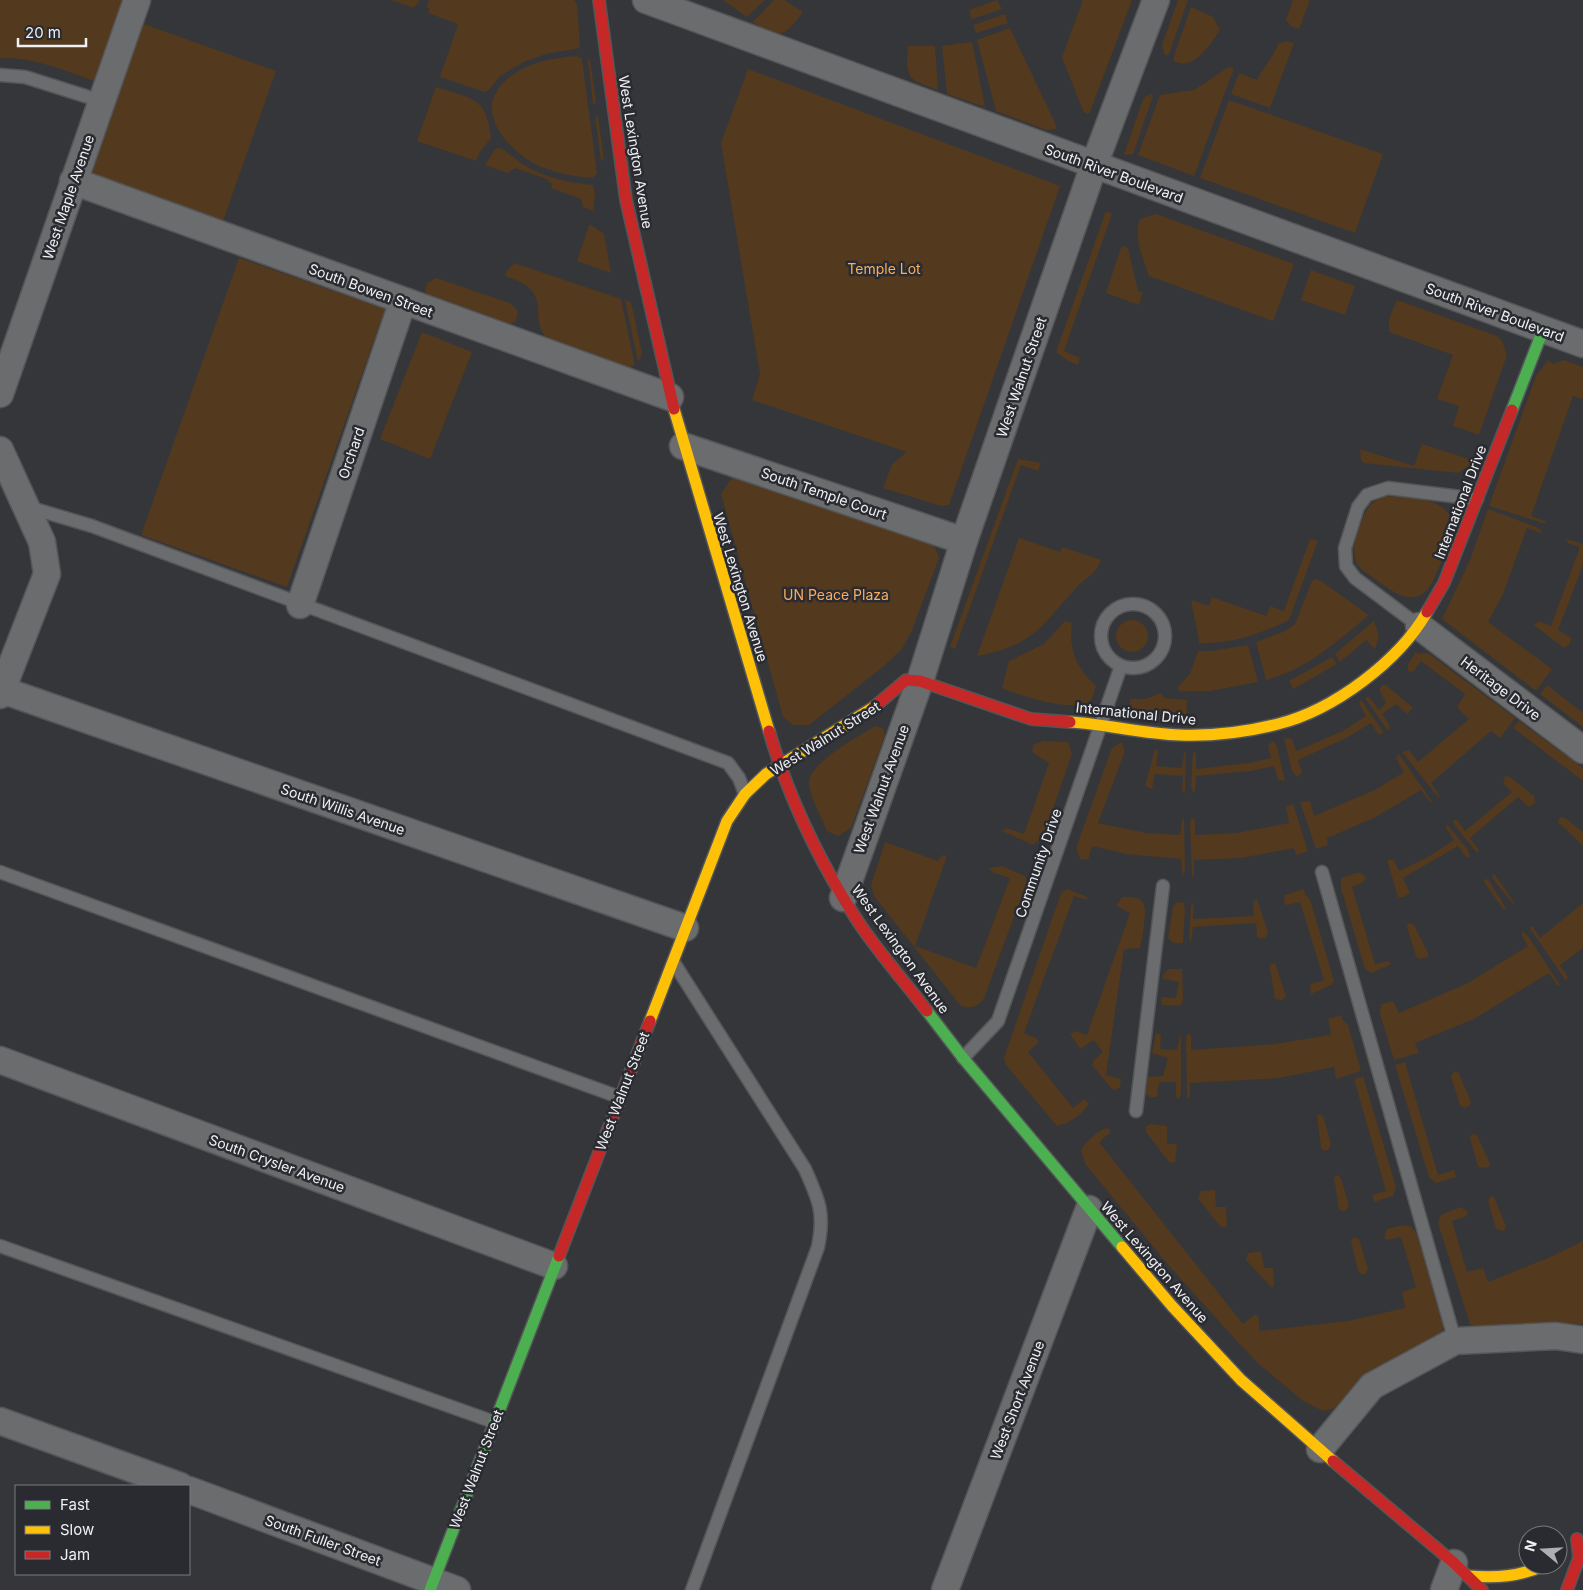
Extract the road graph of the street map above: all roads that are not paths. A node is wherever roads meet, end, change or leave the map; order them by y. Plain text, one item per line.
1 (137, 0) edge
2 (599, 0) edge
3 (646, 0) edge
4 (1156, 0) edge
5 (0, 75) edge
6 (101, 101) junction
7 (1094, 165) junction
8 (73, 181) junction
9 (403, 301) junction
10 (1543, 330) junction
11 (1583, 344) edge
12 (0, 394) edge
13 (670, 397) junction
14 (684, 446) junction
15 (0, 450) edge
16 (1477, 499) junction
17 (26, 507) junction
18 (964, 541) junction
19 (300, 604) junction
20 (1419, 626) junction
21 (1121, 666) junction
22 (920, 681) junction
23 (1, 692) edge
24 (1102, 724) junction
25 (1583, 750) edge
26 (779, 766) junction
27 (745, 794) junction
28 (0, 872) edge
29 (1322, 872) dead end
30 (1162, 886) dead end
31 (843, 898) junction
32 (685, 928) junction
33 (672, 961) junction
34 (964, 1058) junction
35 (0, 1060) edge
36 (619, 1098) junction
37 (1136, 1111) dead end
38 (1089, 1209) junction
39 (0, 1246) edge
40 (554, 1266) junction
41 (1583, 1340) edge
42 (1455, 1341) junction
43 (0, 1421) edge
44 (494, 1422) junction
45 (1320, 1449) junction
46 (177, 1485) edge
47 (190, 1490) edge
48 (1568, 1547) edge
49 (1461, 1570) junction
50 (1519, 1575) edge
51 (431, 1585) edge
52 (457, 1590) edge
53 (692, 1590) edge
54 (945, 1590) edge
55 (1444, 1590) edge
56 (1482, 1590) edge
57 (1568, 1590) edge

1 - 6 street, West Maple Avenue
2 - 13 street, West Lexington Avenue
3 - 7 street, South River Boulevard
4 - 7 street, West Walnut Street
5 - 6 lane
6 - 8 street, West Maple Avenue
7 - 10 street, South River Boulevard
7 - 18 street, West Walnut Street
8 - 9 street, South Bowen Street
8 - 12 street, West Maple Avenue
9 - 13 street, South Bowen Street
9 - 19 street, Orchard
10 - 11 street, South River Boulevard
10 - 16 street, International Drive
13 - 14 street, West Lexington Avenue
14 - 18 street, South Temple Court
14 - 26 street, West Lexington Avenue
15 - 17 street
16 - 20 street, International Drive
16 - 20 lane
17 - 19 lane
17 - 23 street
18 - 22 street, West Walnut Street
19 - 27 lane
20 - 24 street, International Drive
20 - 25 street, Heritage Drive
21 - 21 lane
21 - 24 lane, Community Drive
22 - 24 street, International Drive
22 - 26 street, West Walnut Street
22 - 31 street, West Walnut Avenue
23 - 32 street, South Willis Avenue
24 - 34 lane, Community Drive
26 - 27 street, West Walnut Street
26 - 31 street, West Lexington Avenue
27 - 32 street, West Walnut Street
28 - 36 lane
29 - 42 lane
30 - 37 lane
31 - 34 street, West Lexington Avenue
32 - 33 street, West Walnut Street
33 - 36 street, West Walnut Street
33 - 53 lane
34 - 38 street, West Lexington Avenue
35 - 40 street, South Crysler Avenue
36 - 40 street, West Walnut Street
38 - 45 street, West Lexington Avenue
38 - 54 street, West Short Avenue
39 - 44 lane
40 - 44 street, West Walnut Street
41 - 42 street
42 - 45 street
43 - 46 street
44 - 51 street, West Walnut Street
45 - 49 street, West Lexington Avenue
47 - 51 street, South Fuller Street
48 - 57 street
49 - 50 street
49 - 55 street
49 - 56 street
51 - 52 street, South Fuller Street

